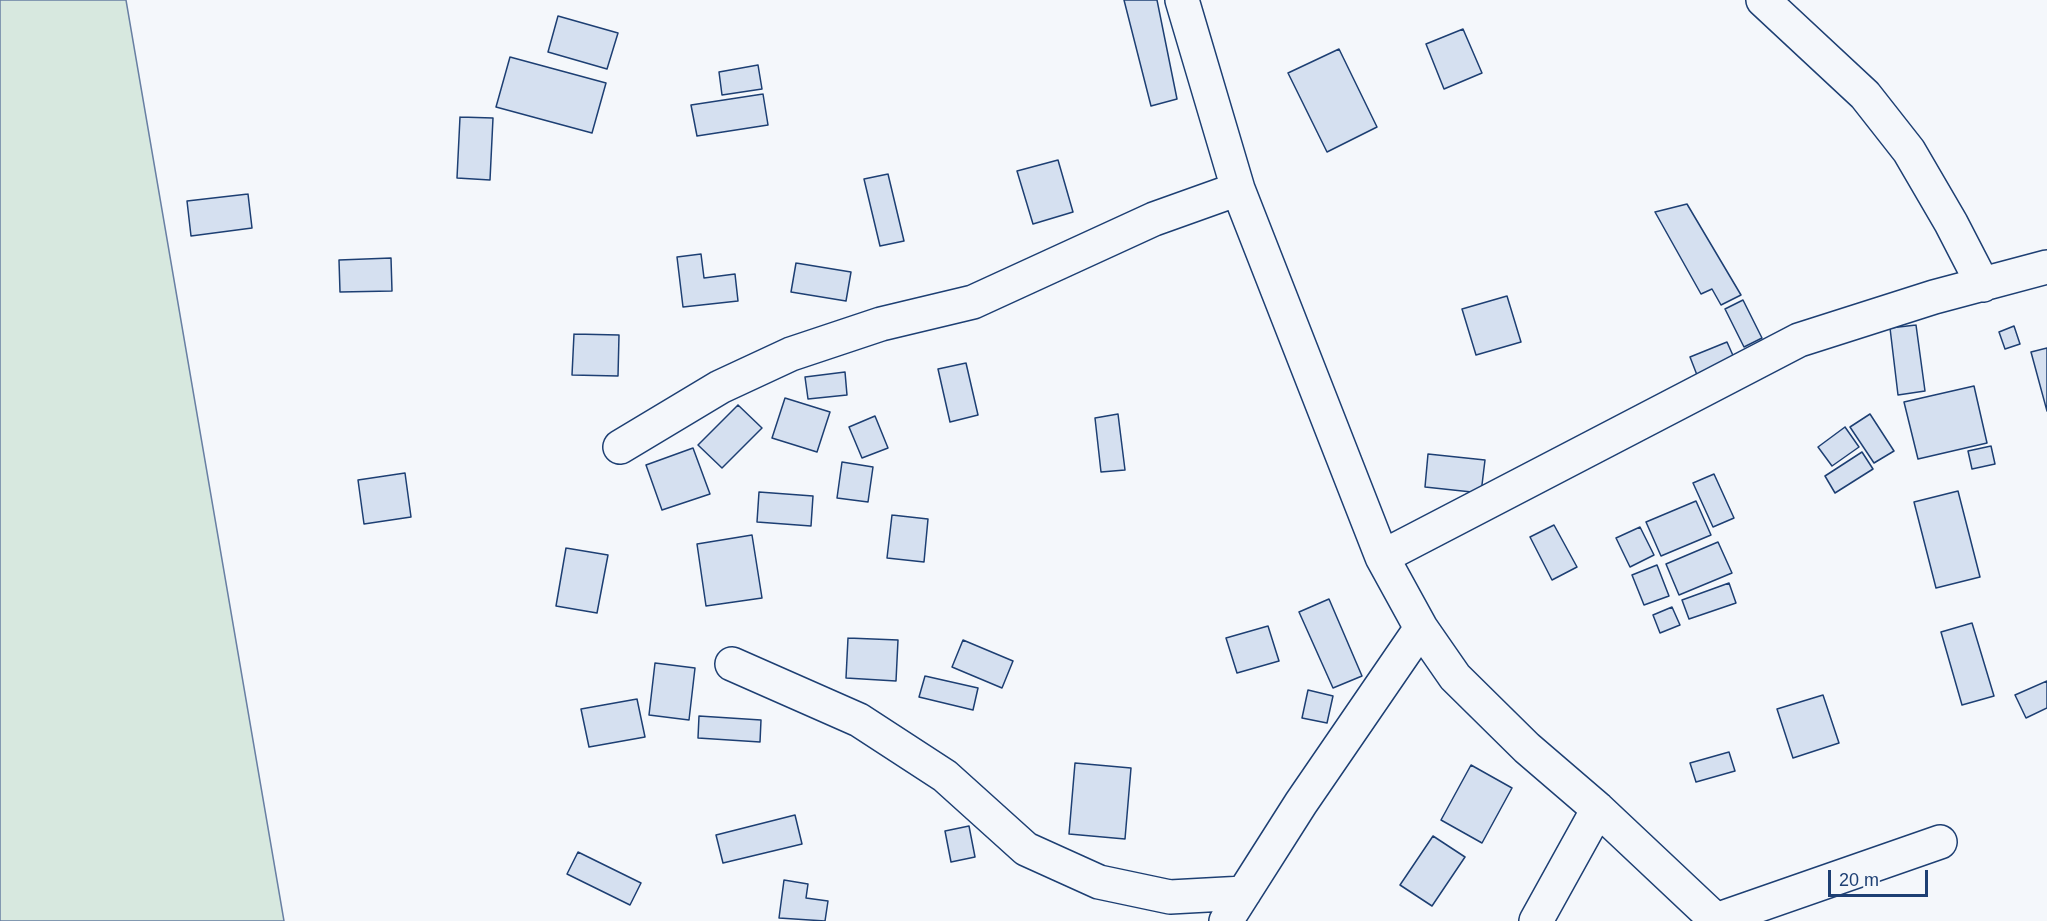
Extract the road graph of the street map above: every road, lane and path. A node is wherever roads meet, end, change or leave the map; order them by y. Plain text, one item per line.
1 (1182, 0) edge
2 (1763, 0) edge
3 (1238, 189) junction
4 (2047, 267) edge
5 (1983, 285) junction
6 (620, 447) dead end
7 (1382, 557) junction
8 (1421, 628) junction
9 (732, 664) dead end
10 (1598, 809) junction
11 (1940, 842) dead end
12 (1244, 893) junction
13 (1226, 921) edge
14 (1536, 921) edge
15 (1716, 921) edge

1 - 3 street
2 - 5 street
3 - 6 street
3 - 7 street
4 - 5 street
5 - 7 street
7 - 8 street
8 - 10 street
8 - 12 street
9 - 12 street
10 - 14 street
10 - 15 street
11 - 15 street
12 - 13 street

